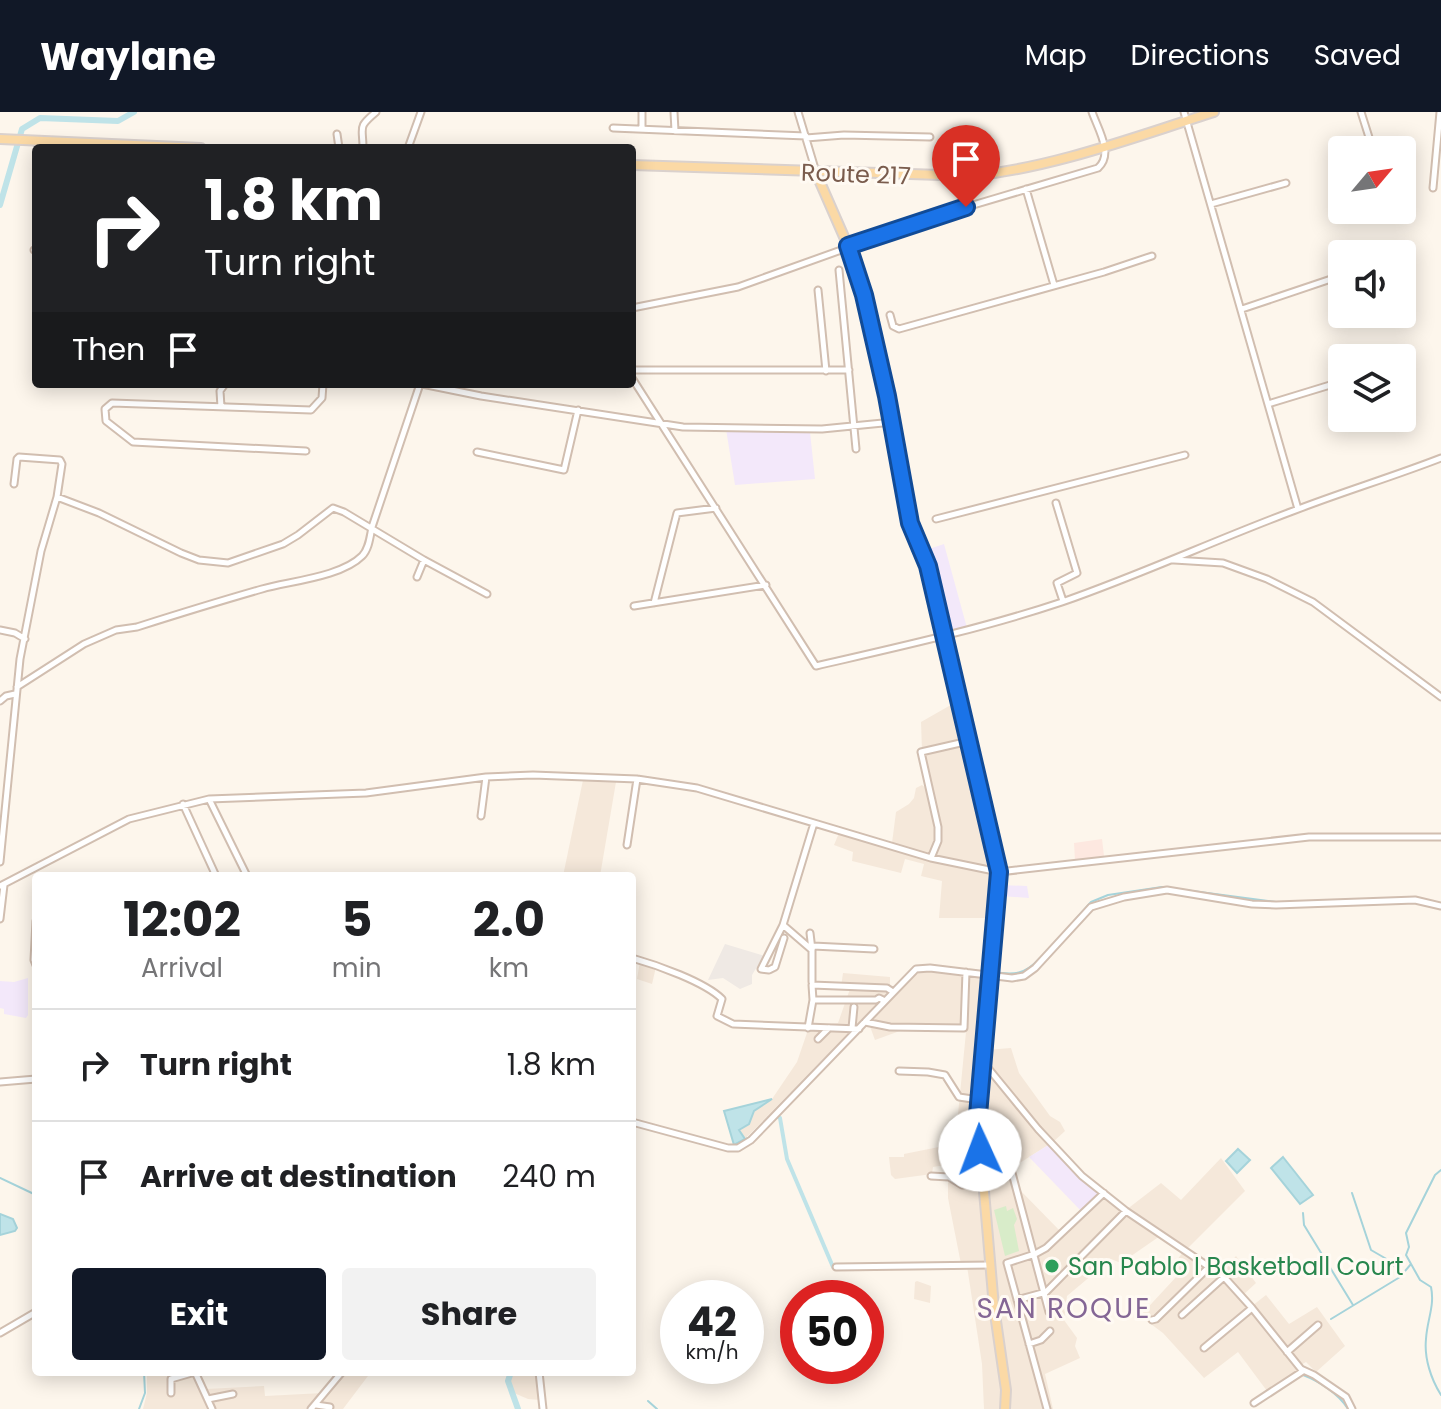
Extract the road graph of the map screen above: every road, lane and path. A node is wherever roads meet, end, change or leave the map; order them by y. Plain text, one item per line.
1 (376, 112) edge
2 (421, 112) edge
3 (642, 112) edge
4 (674, 112) edge
5 (798, 112) edge
6 (1092, 112) edge
7 (1214, 112) edge
8 (1361, 112) edge
9 (1440, 112) edge
10 (1185, 116) edge
11 (613, 128) dead end
12 (642, 128) junction
13 (675, 131) junction
14 (337, 134) dead end
15 (1369, 136) edge
16 (806, 137) junction
17 (930, 137) dead end
18 (0, 141) edge
19 (107, 144) edge
20 (338, 144) edge
21 (362, 144) edge
22 (409, 144) edge
23 (1105, 148) junction
24 (636, 165) edge
25 (816, 173) junction
26 (1286, 183) dead end
27 (1433, 188) dead end
28 (1026, 189) junction
29 (1211, 204) junction
30 (848, 246) junction
31 (1152, 256) dead end
32 (839, 270) dead end
33 (1328, 280) edge
34 (1054, 285) junction
35 (818, 290) dead end
36 (636, 307) edge
37 (1242, 309) junction
38 (890, 315) dead end
39 (636, 370) edge
40 (849, 370) junction
41 (826, 371) junction
42 (636, 384) edge
43 (1328, 386) edge
44 (222, 388) edge
45 (323, 388) edge
46 (420, 388) edge
47 (441, 388) edge
48 (1268, 404) junction
49 (221, 407) junction
50 (578, 410) junction
51 (893, 422) junction
52 (662, 424) junction
53 (854, 428) junction
54 (856, 449) dead end
55 (306, 451) dead end
56 (477, 452) dead end
57 (1185, 455) dead end
58 (1441, 458) edge
59 (14, 484) dead end
60 (57, 497) junction
61 (1056, 503) dead end
62 (716, 508) junction
63 (1298, 509) junction
64 (936, 519) dead end
65 (372, 527) junction
66 (424, 560) junction
67 (1173, 560) junction
68 (417, 577) dead end
69 (766, 585) junction
70 (487, 594) dead end
71 (1063, 601) junction
72 (654, 603) junction
73 (634, 606) dead end
74 (0, 630) edge
75 (944, 637) junction
76 (25, 639) junction
77 (17, 687) junction
78 (1441, 697) edge
79 (0, 701) edge
80 (969, 741) junction
81 (486, 777) junction
82 (637, 779) junction
83 (209, 799) junction
84 (183, 804) junction
85 (481, 816) dead end
86 (814, 823) junction
87 (1441, 837) edge
88 (627, 845) dead end
89 (931, 858) junction
90 (0, 862) edge
91 (41, 864) junction
92 (40, 872) edge
93 (214, 872) edge
94 (245, 872) edge
95 (999, 872) junction
96 (2, 885) edge
97 (1441, 906) edge
98 (0, 919) edge
99 (783, 925) junction
100 (810, 933) dead end
101 (784, 938) dead end
102 (874, 949) dead end
103 (812, 950) junction
104 (636, 959) edge
105 (966, 972) junction
106 (990, 974) junction
107 (812, 982) dead end
108 (893, 992) junction
109 (813, 1000) junction
110 (885, 1001) junction
111 (854, 1007) dead end
112 (865, 1022) junction
113 (830, 1027) junction
114 (808, 1028) junction
115 (855, 1028) junction
116 (818, 1039) dead end
117 (983, 1062) junction
118 (899, 1071) dead end
119 (32, 1079) edge
120 (0, 1082) edge
121 (979, 1100) junction
122 (636, 1123) edge
123 (931, 1176) dead end
124 (982, 1181) junction
125 (1104, 1193) junction
126 (1126, 1211) junction
127 (1035, 1254) junction
128 (991, 1265) junction
129 (1210, 1266) junction
130 (836, 1267) dead end
131 (1224, 1277) junction
132 (1046, 1292) junction
133 (1017, 1300) junction
134 (1252, 1308) junction
135 (1049, 1312) dead end
136 (32, 1314) edge
137 (1182, 1315) dead end
138 (1152, 1320) dead end
139 (1318, 1325) dead end
140 (1050, 1331) dead end
141 (0, 1333) edge
142 (1029, 1344) junction
143 (1204, 1348) dead end
144 (1287, 1352) junction
145 (1303, 1371) junction
146 (181, 1376) edge
147 (197, 1376) edge
148 (339, 1376) edge
149 (539, 1376) edge
150 (171, 1393) dead end
151 (233, 1394) dead end
152 (208, 1399) junction
153 (1254, 1403) dead end
154 (313, 1407) edge
155 (330, 1407) dead end
156 (212, 1409) edge
157 (543, 1409) edge
158 (1005, 1409) edge
159 (1047, 1409) edge
160 (1352, 1409) edge

1 - 21 street
2 - 22 street
3 - 12 street
4 - 13 street
5 - 16 street
6 - 23 street
7 - 10 main road, Route 217
8 - 15 street
9 - 27 street
10 - 23 main road, Route 217
10 - 29 street
11 - 12 street
12 - 13 street
13 - 16 street
14 - 20 street
16 - 17 street
16 - 25 street
18 - 19 main road
23 - 25 main road, Route 217
23 - 28 street
24 - 25 main road, Route 217
25 - 30 main road
26 - 29 street
28 - 30 street
28 - 34 street
29 - 37 street
30 - 36 street
30 - 51 main road
31 - 34 street
32 - 40 street
33 - 37 street
34 - 38 street
35 - 41 street
37 - 48 street
39 - 41 street
40 - 41 street
40 - 53 street
42 - 52 street
43 - 48 street
44 - 49 street
45 - 49 street
46 - 65 street
47 - 50 street
48 - 63 street
49 - 55 street
50 - 52 street
50 - 56 street
51 - 53 street
51 - 75 main road
52 - 53 street
52 - 62 street
53 - 54 street
57 - 64 street
58 - 63 street
59 - 60 street
60 - 65 street
60 - 76 street
61 - 71 street
62 - 69 street
62 - 72 street
63 - 67 street
65 - 66 street
65 - 77 street
66 - 68 street
66 - 70 street
67 - 71 street
67 - 78 street
69 - 72 street
69 - 75 street
71 - 75 street
72 - 73 street
74 - 76 street
75 - 80 main road
76 - 77 street
77 - 79 street
77 - 90 street
80 - 89 street
80 - 95 main road
81 - 82 street
81 - 83 street
81 - 85 street
82 - 86 street
82 - 88 street
83 - 84 street
83 - 94 street
84 - 91 street
84 - 93 street
86 - 89 street
86 - 99 street
87 - 95 street
89 - 95 street
91 - 92 street
91 - 96 street
95 - 106 main road
96 - 98 street
97 - 106 street
99 - 101 street
99 - 103 street
100 - 103 street
102 - 103 street
103 - 107 street
104 - 114 street
105 - 106 street
105 - 108 street
105 - 112 street
106 - 117 main road
108 - 109 street
108 - 110 street
109 - 110 street
109 - 114 street
110 - 112 street
111 - 115 street
112 - 115 street
113 - 114 street
113 - 115 street
113 - 116 street
115 - 122 street
117 - 121 main road
117 - 125 street
118 - 121 street
119 - 120 street
121 - 124 main road
123 - 124 street
124 - 127 street
124 - 128 main road
125 - 126 street
125 - 127 street
126 - 129 street
126 - 132 street
127 - 132 street
127 - 133 street
128 - 130 street
128 - 158 main road
129 - 131 street
129 - 138 street
131 - 134 street
131 - 137 street
132 - 133 street
132 - 135 street
133 - 142 street
134 - 143 street
134 - 144 street
136 - 141 street
139 - 144 street
140 - 142 street
142 - 159 street
144 - 145 street
145 - 153 street
145 - 160 street
146 - 150 street
147 - 152 street
148 - 154 street
149 - 157 street
151 - 152 street
152 - 156 street
154 - 155 street

